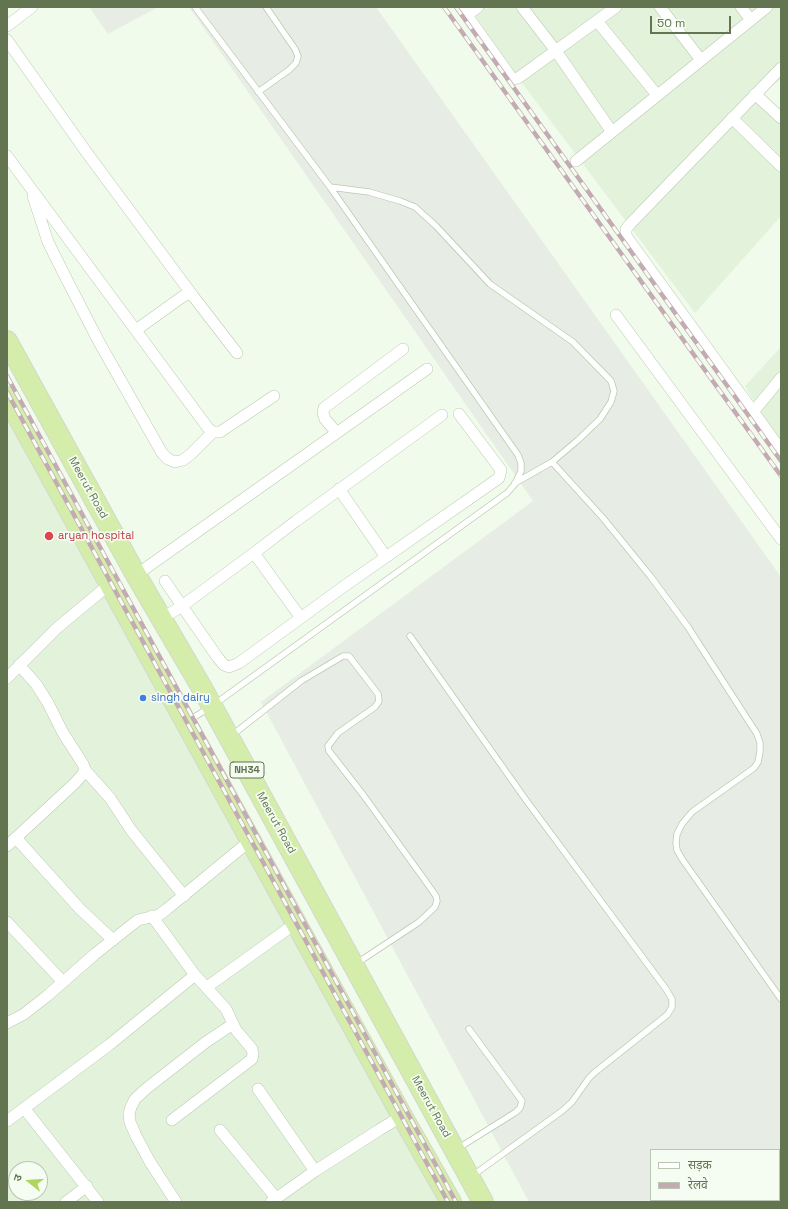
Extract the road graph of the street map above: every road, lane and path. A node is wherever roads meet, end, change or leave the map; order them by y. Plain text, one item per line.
1 (32, 7) edge
2 (195, 7) edge
3 (266, 7) edge
4 (478, 7) edge
5 (522, 7) edge
6 (616, 7) edge
7 (660, 7) edge
8 (741, 7) edge
9 (767, 7) edge
10 (464, 11) edge
11 (751, 20) junction
12 (597, 21) junction
13 (7, 26) edge
14 (7, 40) edge
15 (556, 51) junction
16 (701, 60) junction
17 (781, 68) edge
18 (258, 92) junction
19 (755, 94) junction
20 (658, 95) junction
21 (732, 118) junction
22 (781, 118) edge
23 (612, 132) junction
24 (7, 156) edge
25 (576, 161) dead end
26 (781, 166) edge
27 (30, 186) junction
28 (330, 187) junction
29 (193, 296) junction
30 (616, 315) dead end
31 (136, 330) junction
32 (7, 341) edge
33 (403, 349) dead end
34 (237, 353) dead end
35 (427, 369) dead end
36 (781, 378) edge
37 (274, 396) dead end
38 (8, 400) edge
39 (753, 412) junction
40 (459, 414) dead end
41 (442, 415) dead end
42 (213, 432) junction
43 (336, 432) junction
44 (781, 450) edge
45 (552, 462) junction
46 (515, 484) junction
47 (339, 490) junction
48 (781, 539) edge
49 (254, 553) junction
50 (386, 557) junction
51 (136, 575) junction
52 (165, 581) dead end
53 (110, 584) junction
54 (182, 606) junction
55 (301, 618) junction
56 (161, 619) junction
57 (410, 636) dead end
58 (20, 665) junction
59 (7, 678) edge
60 (212, 706) junction
61 (186, 722) junction
62 (229, 737) junction
63 (85, 770) junction
64 (16, 838) junction
65 (251, 840) junction
66 (7, 846) edge
67 (184, 896) junction
68 (152, 916) junction
69 (7, 922) edge
70 (296, 923) junction
71 (113, 940) junction
72 (354, 965) junction
73 (195, 975) junction
74 (63, 982) junction
75 (207, 987) junction
76 (781, 999) edge
77 (7, 1023) edge
78 (233, 1024) junction
79 (469, 1029) dead end
80 (258, 1089) dead end
81 (24, 1108) junction
82 (402, 1116) junction
83 (7, 1120) edge
84 (172, 1120) dead end
85 (220, 1130) dead end
86 (455, 1150) junction
87 (315, 1171) junction
88 (470, 1177) junction
89 (87, 1186) junction
90 (273, 1200) edge
91 (66, 1202) edge
92 (98, 1202) edge
93 (176, 1202) edge
94 (451, 1202) edge
95 (483, 1202) edge

1 - 13 street
2 - 18 lane
3 - 18 lane
4 - 10 street
5 - 15 street
6 - 12 street
7 - 16 street
8 - 11 street
9 - 11 street
10 - 15 street
11 - 16 street
12 - 15 street
12 - 20 street
14 - 29 street
15 - 23 street
16 - 20 street
17 - 19 street
18 - 28 lane
19 - 21 street
19 - 22 street
20 - 23 street
21 - 26 street
21 - 39 street
23 - 25 street
24 - 27 street
27 - 31 street
27 - 42 street
28 - 45 lane
28 - 46 lane
29 - 31 street
29 - 34 street
30 - 48 street
31 - 42 street
32 - 51 highway, Meerut Road / NH34
33 - 43 street
35 - 43 street
36 - 39 street
37 - 42 street
38 - 53 highway, NH34
39 - 44 street
40 - 50 street
41 - 47 street
43 - 51 street
45 - 46 lane
45 - 76 lane
46 - 60 lane
47 - 49 street
47 - 50 street
49 - 54 street
49 - 55 street
50 - 55 street
51 - 56 highway, Meerut Road / NH34
52 - 54 street
53 - 58 street
53 - 61 highway, NH34
54 - 55 street
54 - 56 street
56 - 60 highway, Meerut Road / NH34
57 - 88 lane
58 - 59 street
58 - 63 street
60 - 61 lane
60 - 62 highway, Meerut Road / NH34
61 - 65 highway, NH34
62 - 72 highway, Meerut Road / NH34
62 - 72 lane
63 - 64 street
63 - 67 street
64 - 66 street
64 - 71 street
65 - 67 street
65 - 70 highway, NH34
67 - 68 street
68 - 71 street
68 - 73 street
69 - 74 street
70 - 75 street
70 - 82 highway, NH34
71 - 74 street
72 - 86 highway, Meerut Road / NH34
73 - 75 street
73 - 81 street
74 - 77 street
75 - 78 street
78 - 84 street
78 - 93 street
79 - 86 lane
80 - 87 street
81 - 83 street
81 - 89 street
82 - 87 street
82 - 94 highway, NH34
85 - 90 street
86 - 88 highway, Meerut Road / NH34
87 - 90 street
88 - 95 highway, Meerut Road / NH34
89 - 91 street
89 - 92 street

